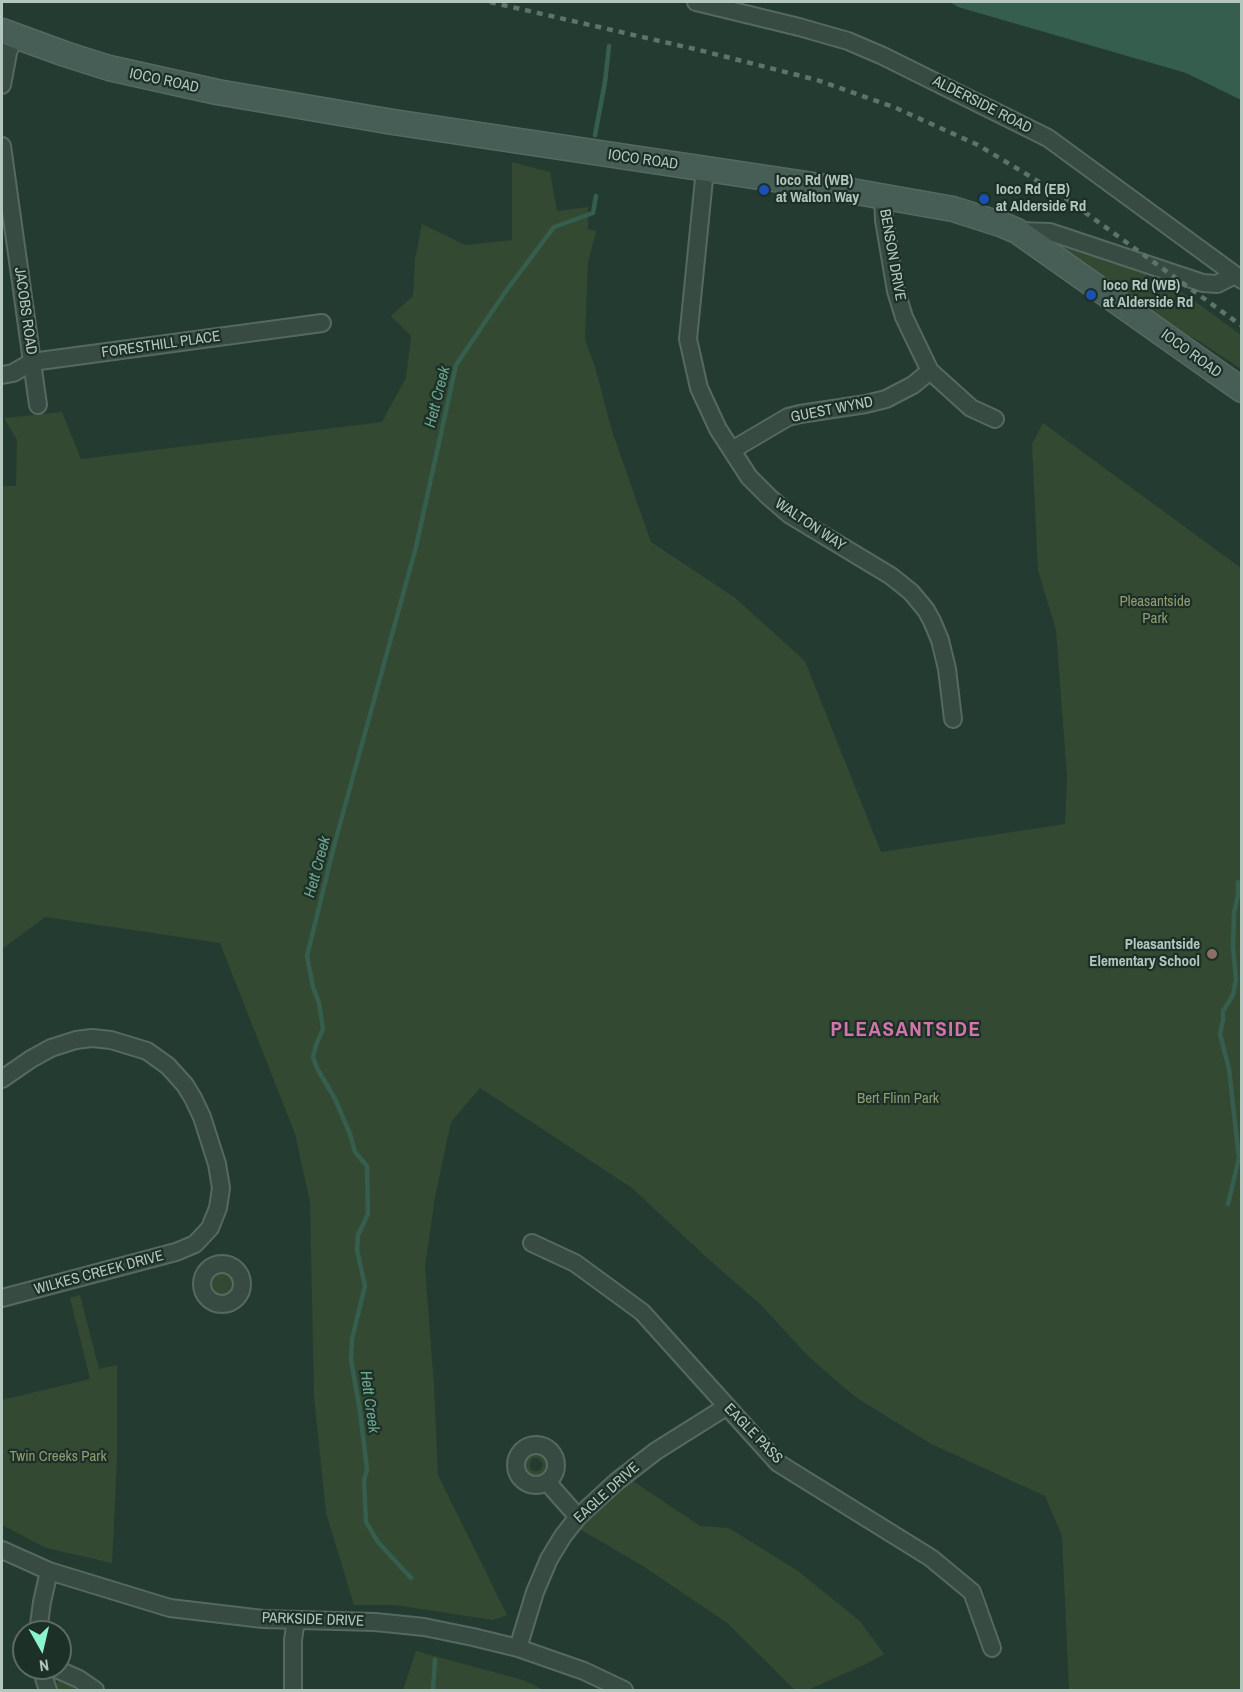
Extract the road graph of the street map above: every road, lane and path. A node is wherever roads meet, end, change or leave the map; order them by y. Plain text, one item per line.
1 (696, 2) edge
2 (8, 33) edge
3 (2, 85) edge
4 (2, 146) edge
5 (705, 169) junction
6 (883, 196) junction
7 (1017, 231) junction
8 (1238, 277) edge
9 (322, 323) dead end
10 (32, 362) junction
11 (930, 371) junction
12 (2, 375) edge
13 (1242, 390) edge
14 (38, 405) dead end
15 (995, 419) dead end
16 (732, 450) junction
17 (953, 719) dead end
18 (2, 1079) edge
19 (532, 1243) dead end
20 (195, 1244) junction
21 (211, 1267) dead end
22 (2, 1298) edge
23 (726, 1407) junction
24 (546, 1482) dead end
25 (578, 1517) junction
26 (2, 1550) edge
27 (49, 1571) junction
28 (40, 1620) edge
29 (296, 1620) junction
30 (518, 1648) junction
31 (992, 1648) dead end
32 (72, 1676) edge
33 (95, 1690) edge
34 (293, 1690) edge
35 (624, 1690) edge

1 - 8 street, ALDERSIDE ROAD
2 - 3 street
2 - 5 main road, IOCO ROAD
4 - 10 street, JACOBS ROAD
5 - 6 main road, IOCO ROAD
5 - 16 street, WALTON WAY
6 - 7 main road, IOCO ROAD
6 - 11 street, BENSON DRIVE
7 - 8 street, ALDERSIDE ROAD
7 - 13 main road, IOCO ROAD
9 - 10 street, FORESTHILL PLACE
10 - 12 street, FORESTHILL PLACE
10 - 14 street, JACOBS ROAD
11 - 15 street, BENSON DRIVE
11 - 16 street, GUEST WYND
16 - 17 street, WALTON WAY
18 - 20 street
19 - 23 street, EAGLE PASS
20 - 21 street
20 - 22 street, WILKES CREEK DRIVE
23 - 25 street, EAGLE DRIVE
23 - 31 street, EAGLE PASS
24 - 25 street
25 - 30 street, EAGLE DRIVE
26 - 27 street, PARKSIDE DRIVE
27 - 28 street
27 - 29 street, PARKSIDE DRIVE
29 - 30 street, PARKSIDE DRIVE
29 - 34 street
30 - 35 street, PARKSIDE DRIVE
32 - 33 street

